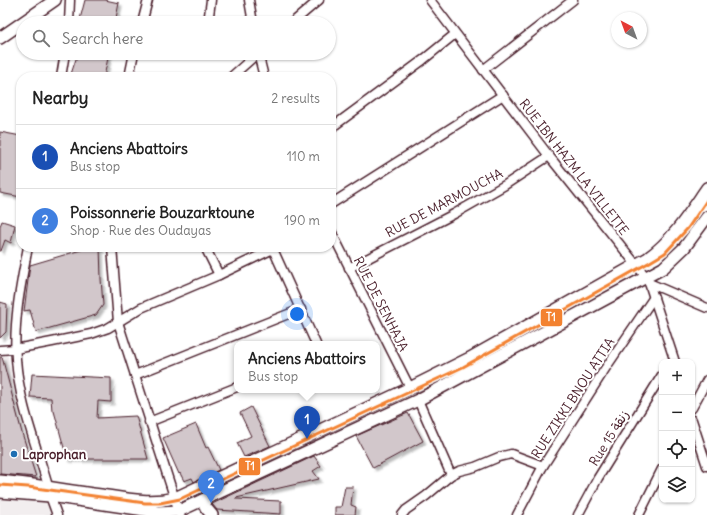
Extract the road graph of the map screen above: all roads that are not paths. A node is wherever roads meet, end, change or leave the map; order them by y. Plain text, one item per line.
1 (54, 0) edge
2 (70, 0) edge
3 (148, 0) edge
4 (211, 0) edge
5 (249, 0) edge
6 (319, 0) edge
7 (430, 0) edge
8 (573, 0) edge
9 (31, 16) edge
10 (69, 16) edge
11 (144, 16) edge
12 (209, 16) edge
13 (252, 16) edge
14 (300, 16) edge
15 (16, 27) edge
16 (455, 34) junction
17 (0, 38) edge
18 (64, 60) edge
19 (133, 60) edge
20 (250, 60) edge
21 (260, 60) edge
22 (484, 70) junction
23 (62, 72) edge
24 (130, 72) edge
25 (237, 72) edge
26 (263, 72) edge
27 (503, 95) junction
28 (336, 124) edge
29 (548, 156) junction
30 (707, 188) edge
31 (336, 201) edge
32 (707, 217) edge
33 (336, 241) edge
34 (27, 252) edge
35 (112, 252) edge
36 (208, 252) edge
37 (265, 252) edge
38 (275, 252) edge
39 (636, 265) junction
40 (349, 268) junction
41 (219, 275) junction
42 (647, 280) junction
43 (654, 297) junction
44 (707, 308) edge
45 (301, 309) junction
46 (118, 322) junction
47 (315, 341) edge
48 (15, 349) junction
49 (0, 350) edge
50 (673, 359) edge
51 (135, 374) junction
52 (659, 380) edge
53 (707, 380) edge
54 (234, 388) edge
55 (410, 388) junction
56 (418, 400) junction
57 (695, 402) edge
58 (150, 422) junction
59 (695, 426) edge
60 (703, 443) edge
61 (543, 466) junction
62 (707, 466) edge
63 (450, 475) junction
64 (659, 475) edge
65 (0, 481) edge
66 (49, 491) junction
67 (0, 492) edge
68 (175, 498) junction
69 (199, 502) junction
70 (179, 513) edge
71 (57, 515) edge
72 (205, 515) edge
73 (212, 515) edge
74 (402, 515) edge
75 (517, 515) edge
76 (578, 515) edge
77 (639, 515) edge

1 - 9 street
2 - 10 street
3 - 11 street
4 - 12 street
5 - 13 street
6 - 14 street
7 - 16 street, RUE IBN HAZM LA VILLETTE
8 - 22 street
15 - 17 street
16 - 22 street, RUE IBN HAZM LA VILLETTE
16 - 28 street
18 - 23 street
19 - 24 street
20 - 25 street
21 - 26 street
22 - 27 street, RUE IBN HAZM LA VILLETTE
27 - 29 street, RUE IBN HAZM LA VILLETTE
27 - 31 street
29 - 39 street, RUE IBN HAZM LA VILLETTE
29 - 40 street, RUE DE MARMOUCHA
30 - 39 street
32 - 42 street
33 - 40 street, RUE DE SENHAJA
34 - 48 street
35 - 46 street
36 - 41 street
37 - 41 street
38 - 45 street
39 - 42 street, RUE IBN HAZM LA VILLETTE
39 - 55 street
40 - 55 street, RUE DE SENHAJA
41 - 46 street
42 - 43 street, RUE IBN HAZM LA VILLETTE
42 - 44 street
42 - 56 street
43 - 50 street, RUE IBN HAZM LA VILLETTE
43 - 61 street, RUE ZIKKI BNOU ATTIA
45 - 47 street
45 - 51 street
46 - 48 street
46 - 51 street
48 - 49 street
48 - 66 street
51 - 58 street
52 - 76 street, Rue 15 زنقة
53 - 57 street
54 - 58 street
55 - 68 street
56 - 63 street
56 - 69 street
58 - 68 street
59 - 60 street
60 - 62 street
61 - 63 street
61 - 75 street, RUE ZIKKI BNOU ATTIA
63 - 74 street
64 - 77 street
65 - 66 street
66 - 67 street
66 - 68 street
66 - 70 street
66 - 71 street
68 - 70 street
69 - 70 street
69 - 72 street
69 - 73 street

